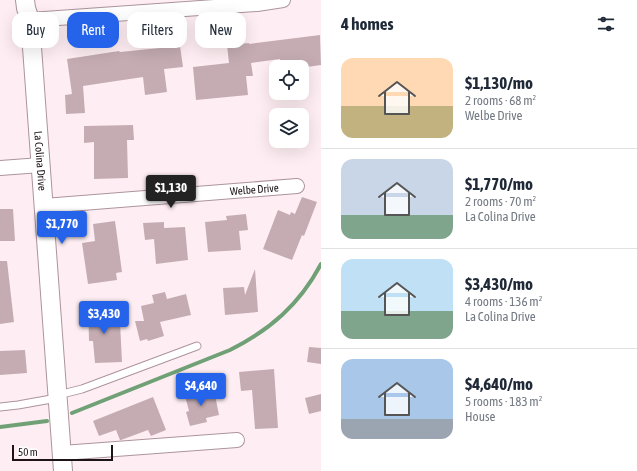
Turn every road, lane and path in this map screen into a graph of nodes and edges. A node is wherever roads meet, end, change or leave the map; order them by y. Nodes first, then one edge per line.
1 (25, 0) edge
2 (34, 0) edge
3 (283, 0) edge
4 (27, 12) edge
5 (32, 12) edge
6 (59, 18) edge
7 (32, 48) edge
8 (41, 165) junction
9 (0, 168) edge
10 (297, 186) dead end
11 (44, 206) junction
12 (197, 346) dead end
13 (58, 396) junction
14 (0, 407) edge
15 (237, 440) dead end
16 (62, 453) junction
17 (63, 471) edge

1 - 4 street, La Colina Drive
2 - 5 street, La Colina Drive
3 - 6 street
7 - 8 street, La Colina Drive
8 - 9 street
8 - 11 street, La Colina Drive
10 - 11 street, Welbe Drive
11 - 13 street, La Colina Drive
12 - 13 lane
13 - 14 lane
13 - 16 street, La Colina Drive
15 - 16 street
16 - 17 street, La Colina Drive

